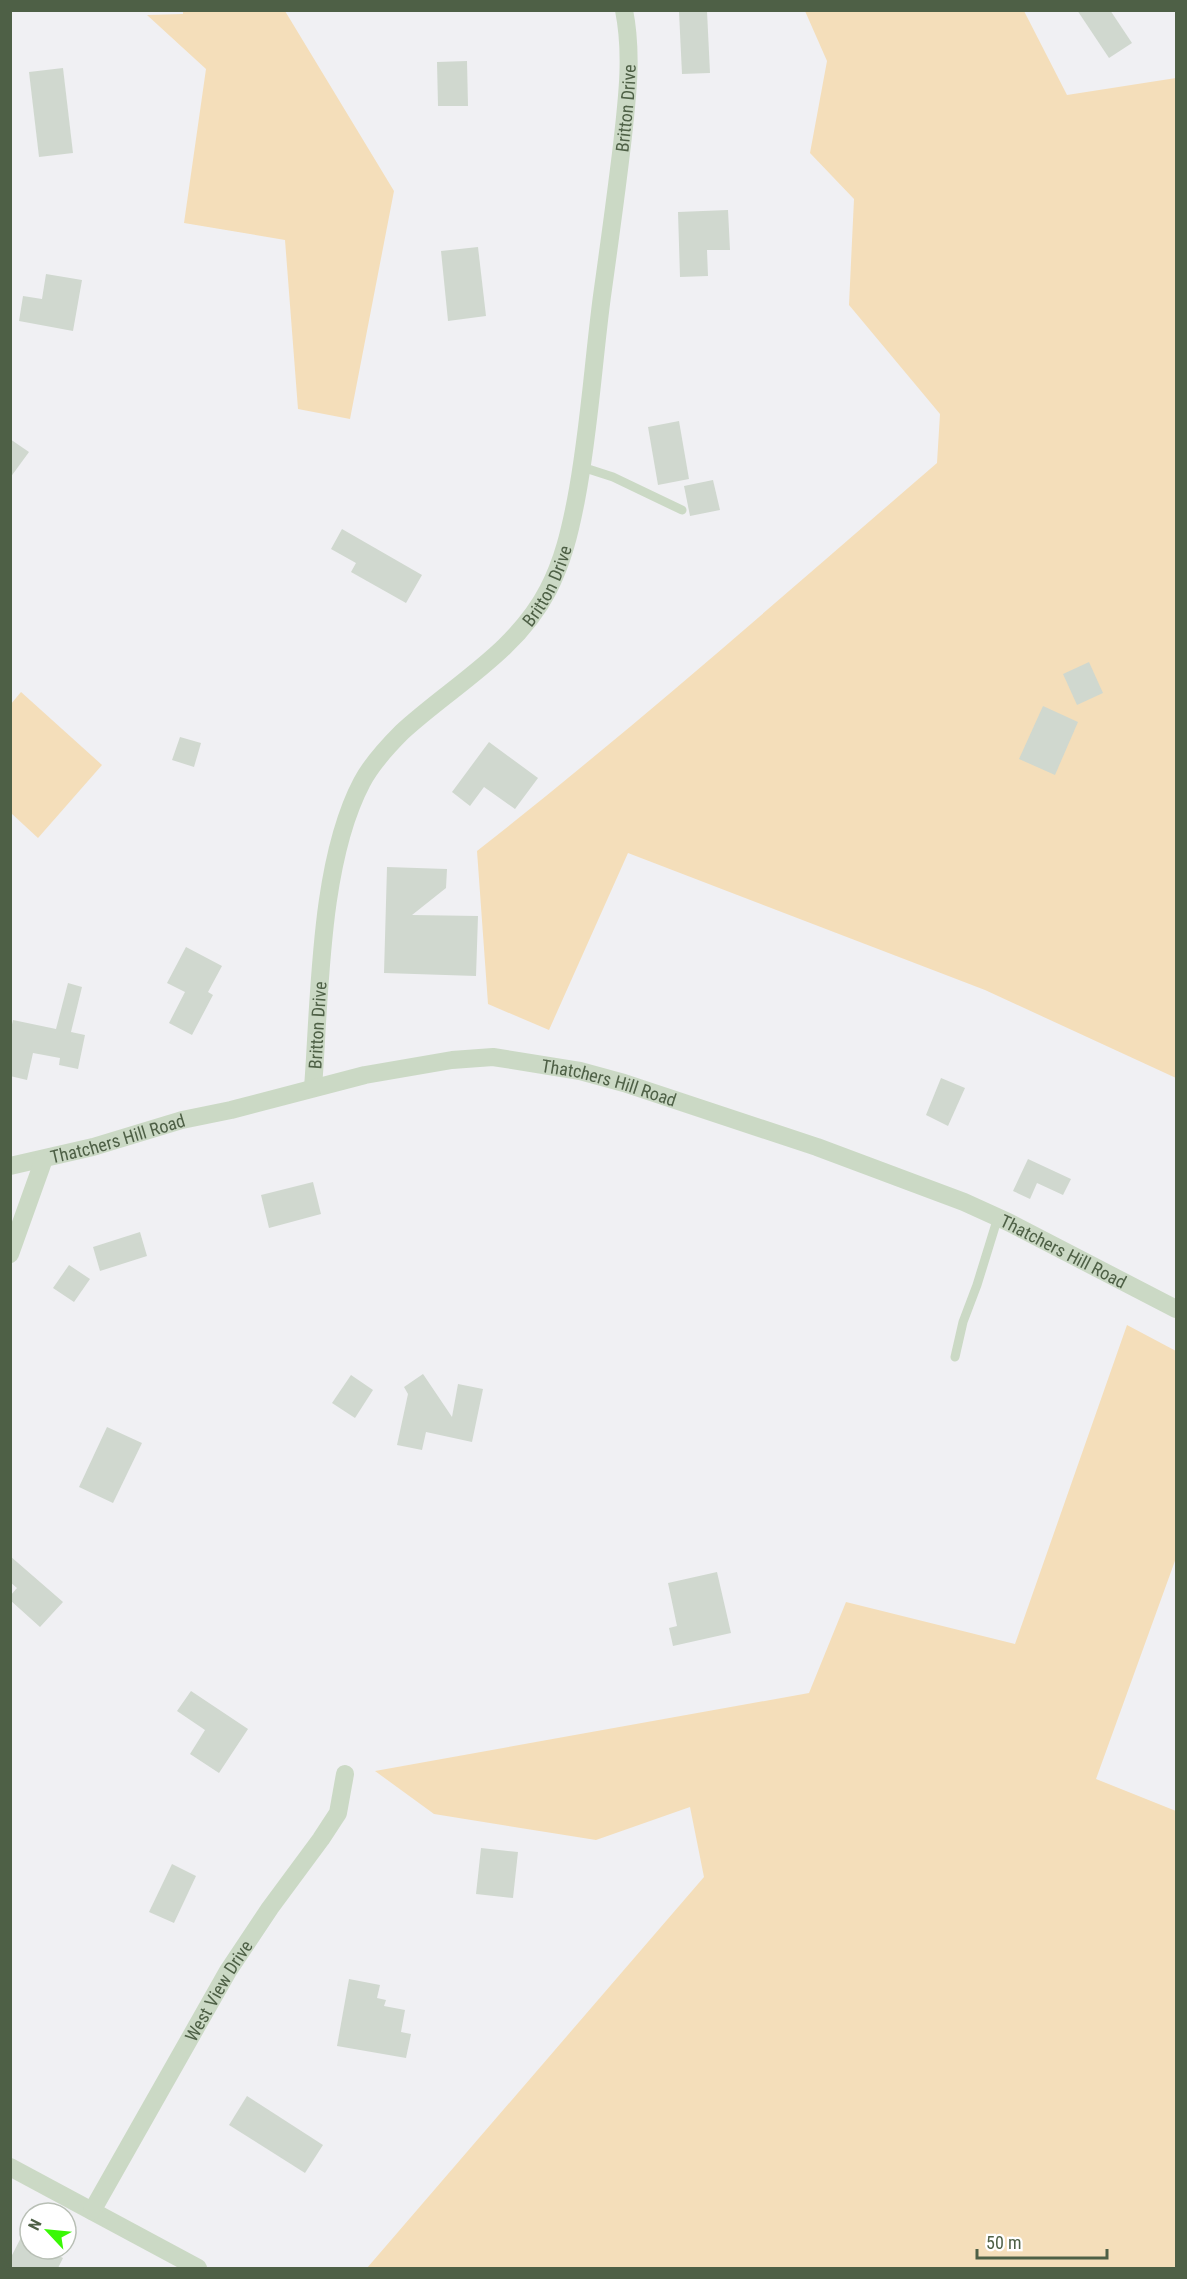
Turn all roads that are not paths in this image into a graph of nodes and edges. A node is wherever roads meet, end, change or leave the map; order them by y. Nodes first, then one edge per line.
1 (624, 10) edge
2 (582, 467) junction
3 (682, 510) dead end
4 (313, 1088) junction
5 (44, 1159) junction
6 (10, 1166) edge
7 (998, 1217) junction
8 (10, 1254) edge
9 (1176, 1309) edge
10 (955, 1357) dead end
11 (345, 1774) dead end
12 (10, 2167) edge
13 (92, 2211) junction
14 (198, 2268) edge

1 - 2 street, Britton Drive
2 - 3 lane
2 - 4 street, Britton Drive
4 - 5 street, Thatchers Hill Road
4 - 7 street, Thatchers Hill Road
5 - 6 street, Thatchers Hill Road
5 - 8 street
7 - 9 street, Thatchers Hill Road
7 - 10 lane
11 - 13 street, West View Drive
12 - 13 street
13 - 14 street

